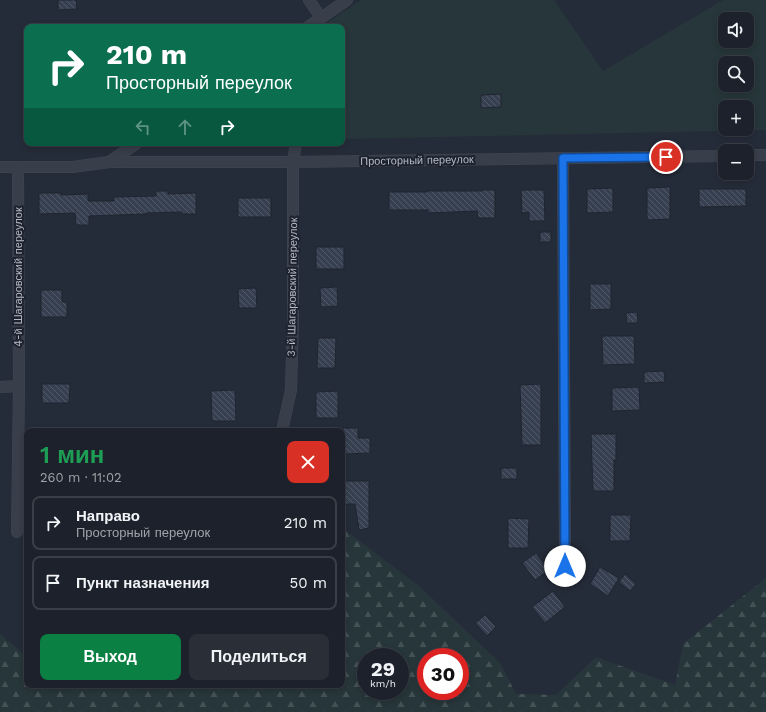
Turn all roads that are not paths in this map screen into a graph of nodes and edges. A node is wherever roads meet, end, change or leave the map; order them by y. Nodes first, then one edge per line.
1 (309, 0) edge
2 (347, 0) edge
3 (318, 22) edge
4 (133, 146) edge
5 (296, 146) edge
6 (754, 155) edge
7 (766, 155) edge
8 (718, 156) edge
9 (563, 158) junction
10 (109, 162) junction
11 (293, 162) junction
12 (0, 167) edge
13 (18, 167) junction
14 (19, 386) junction
15 (0, 387) edge
16 (283, 428) edge
17 (17, 532) dead end
18 (565, 566) dead end

1 - 3 street
2 - 3 street
4 - 10 street
5 - 11 street, 3-й Шагаровский переулок
6 - 7 street
8 - 9 street, Просторный переулок
9 - 11 street, Просторный переулок
9 - 18 street
10 - 11 street, Просторный переулок
10 - 13 street, Просторный переулок
11 - 16 street, 3-й Шагаровский переулок
12 - 13 street, Просторный переулок
13 - 14 street, 4-й Шагаровский переулок
14 - 15 street
14 - 17 street, 4-й Шагаровский переулок

